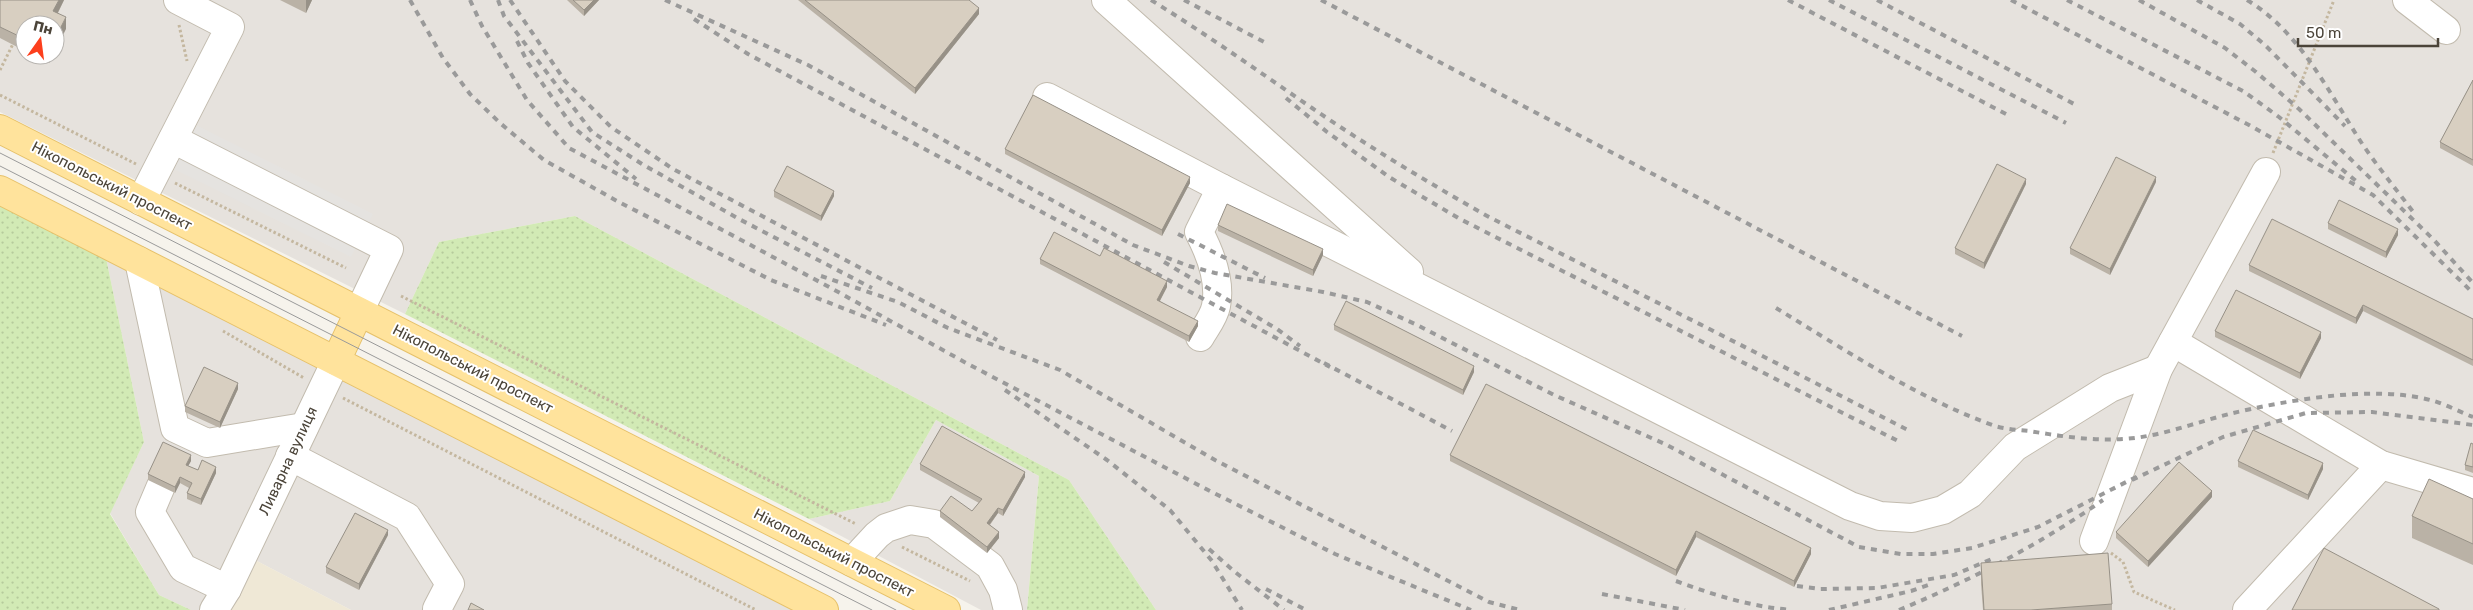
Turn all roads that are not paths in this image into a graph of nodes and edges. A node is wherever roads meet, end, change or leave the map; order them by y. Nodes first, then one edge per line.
1 (1106, 0) edge
2 (2407, 0) edge
3 (178, 10) edge
4 (2446, 30) dead end
5 (1047, 97) dead end
6 (0, 129) edge
7 (172, 139) junction
8 (2266, 172) road end
9 (1221, 188) junction
10 (0, 190) edge
11 (141, 201) junction
12 (139, 261) junction
13 (1437, 297) junction
14 (359, 312) junction
15 (1200, 337) dead end
16 (2173, 342) junction
17 (336, 361) junction
18 (2158, 369) junction
19 (304, 427) junction
20 (290, 456) junction
21 (2381, 465) junction
22 (162, 486) edge
23 (2473, 492) edge
24 (2094, 541) dead end
25 (852, 562) junction
26 (221, 599) edge
27 (436, 609) edge
28 (824, 610) edge
29 (946, 610) edge
30 (1008, 610) edge
31 (2247, 610) edge

1 - 13 street
2 - 4 street
3 - 7 street
5 - 9 street
6 - 11 main road, Нікопольський проспект
7 - 11 street
7 - 14 street
8 - 16 street
9 - 13 street
9 - 15 street
10 - 12 main road
11 - 14 main road, Нікопольський проспект
12 - 17 main road
12 - 19 street
13 - 18 street
14 - 17 main road, Ливарна вулиця
14 - 25 main road, Нікопольський проспект
16 - 18 street
16 - 21 street
17 - 19 street, Ливарна вулиця
17 - 28 main road
18 - 24 street
19 - 20 street, Ливарна вулиця
20 - 26 street, Ливарна вулиця
20 - 27 street
21 - 23 street
21 - 31 street
22 - 26 street
25 - 29 main road, Нікопольський проспект
25 - 30 street

